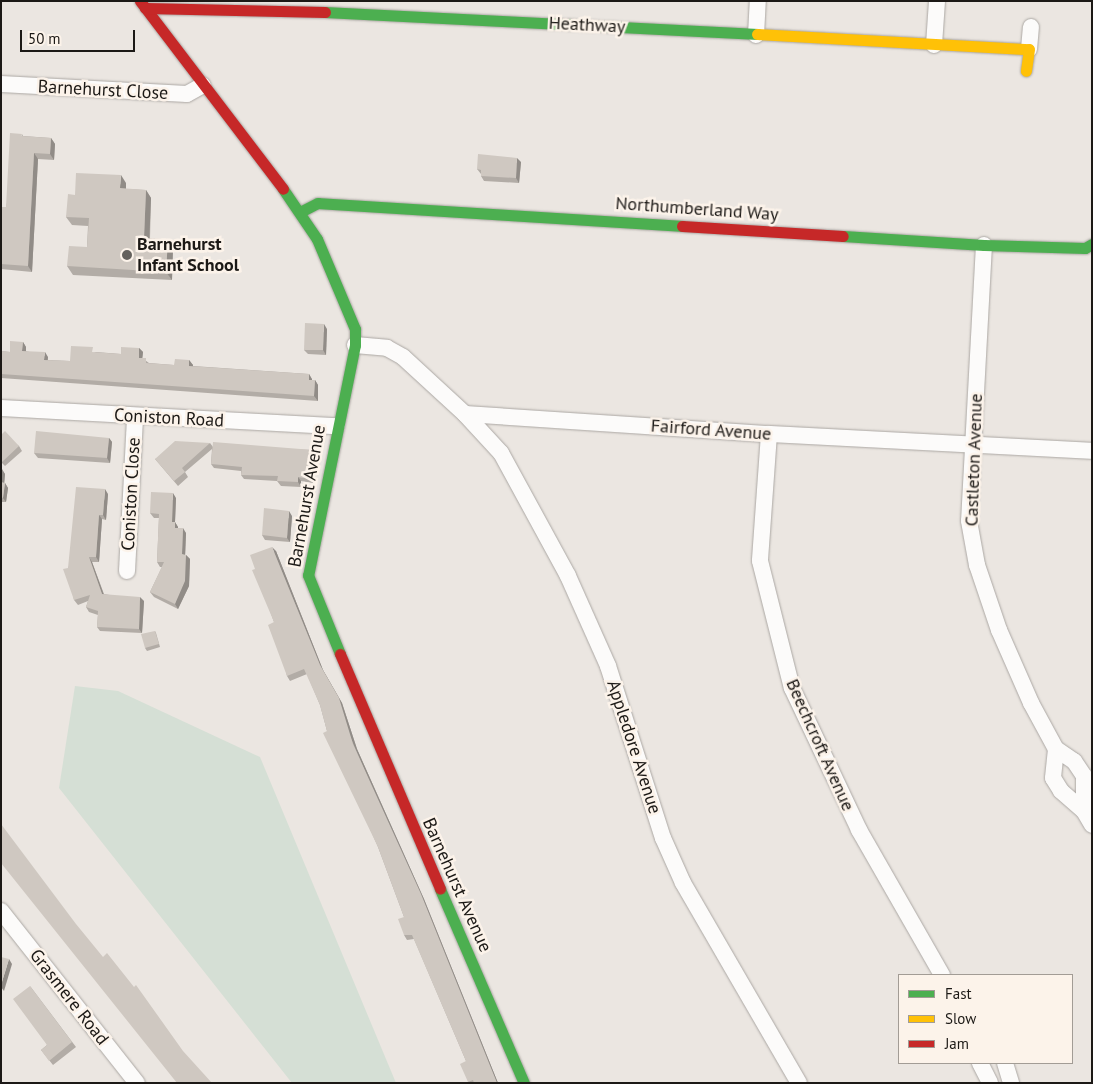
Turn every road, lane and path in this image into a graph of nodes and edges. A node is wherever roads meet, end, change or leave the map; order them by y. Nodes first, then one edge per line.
1 (758, 1) edge
2 (937, 1) edge
3 (142, 5) edge
4 (344, 6) edge
5 (1031, 27) dead end
6 (756, 35) junction
7 (934, 45) junction
8 (1030, 49) junction
9 (1026, 71) dead end
10 (1, 84) edge
11 (203, 85) junction
12 (300, 212) junction
13 (1092, 244) edge
14 (984, 245) junction
15 (355, 345) junction
16 (1, 408) edge
17 (465, 414) junction
18 (135, 416) junction
19 (337, 426) junction
20 (769, 434) junction
21 (972, 444) junction
22 (1092, 451) edge
23 (127, 571) dead end
24 (1056, 750) junction
25 (1088, 818) edge
26 (1, 912) edge
27 (941, 974) edge
28 (980, 1064) edge
29 (1004, 1064) edge
30 (137, 1083) edge
31 (524, 1083) edge
32 (799, 1083) edge
33 (990, 1083) edge
34 (1011, 1083) edge

1 - 6 street
2 - 7 street
3 - 4 street, Heathway
3 - 11 street, Barnehurst Avenue
4 - 6 street, Heathway
5 - 8 street
6 - 7 street, Heathway
7 - 8 street, Heathway
8 - 9 street
10 - 11 street, Barnehurst Close
11 - 12 street, Barnehurst Avenue
12 - 14 street, Northumberland Way
12 - 15 street, Barnehurst Avenue
13 - 14 street, Northumberland Way
14 - 21 street, Castleton Avenue
15 - 17 street
15 - 19 street, Barnehurst Avenue
16 - 18 street, Coniston Road
17 - 20 street, Fairford Avenue
17 - 32 street, Appledore Avenue
18 - 19 street, Coniston Road
18 - 23 street, Coniston Close
19 - 31 street, Barnehurst Avenue
20 - 21 street, Fairford Avenue
20 - 27 street, Beechcroft Avenue
21 - 22 street, Fairford Avenue
21 - 24 street, Castleton Avenue
24 - 25 street, Castleton Avenue
24 - 25 street, Castleton Avenue
26 - 30 street, Grasmere Road
28 - 33 street
29 - 34 street

